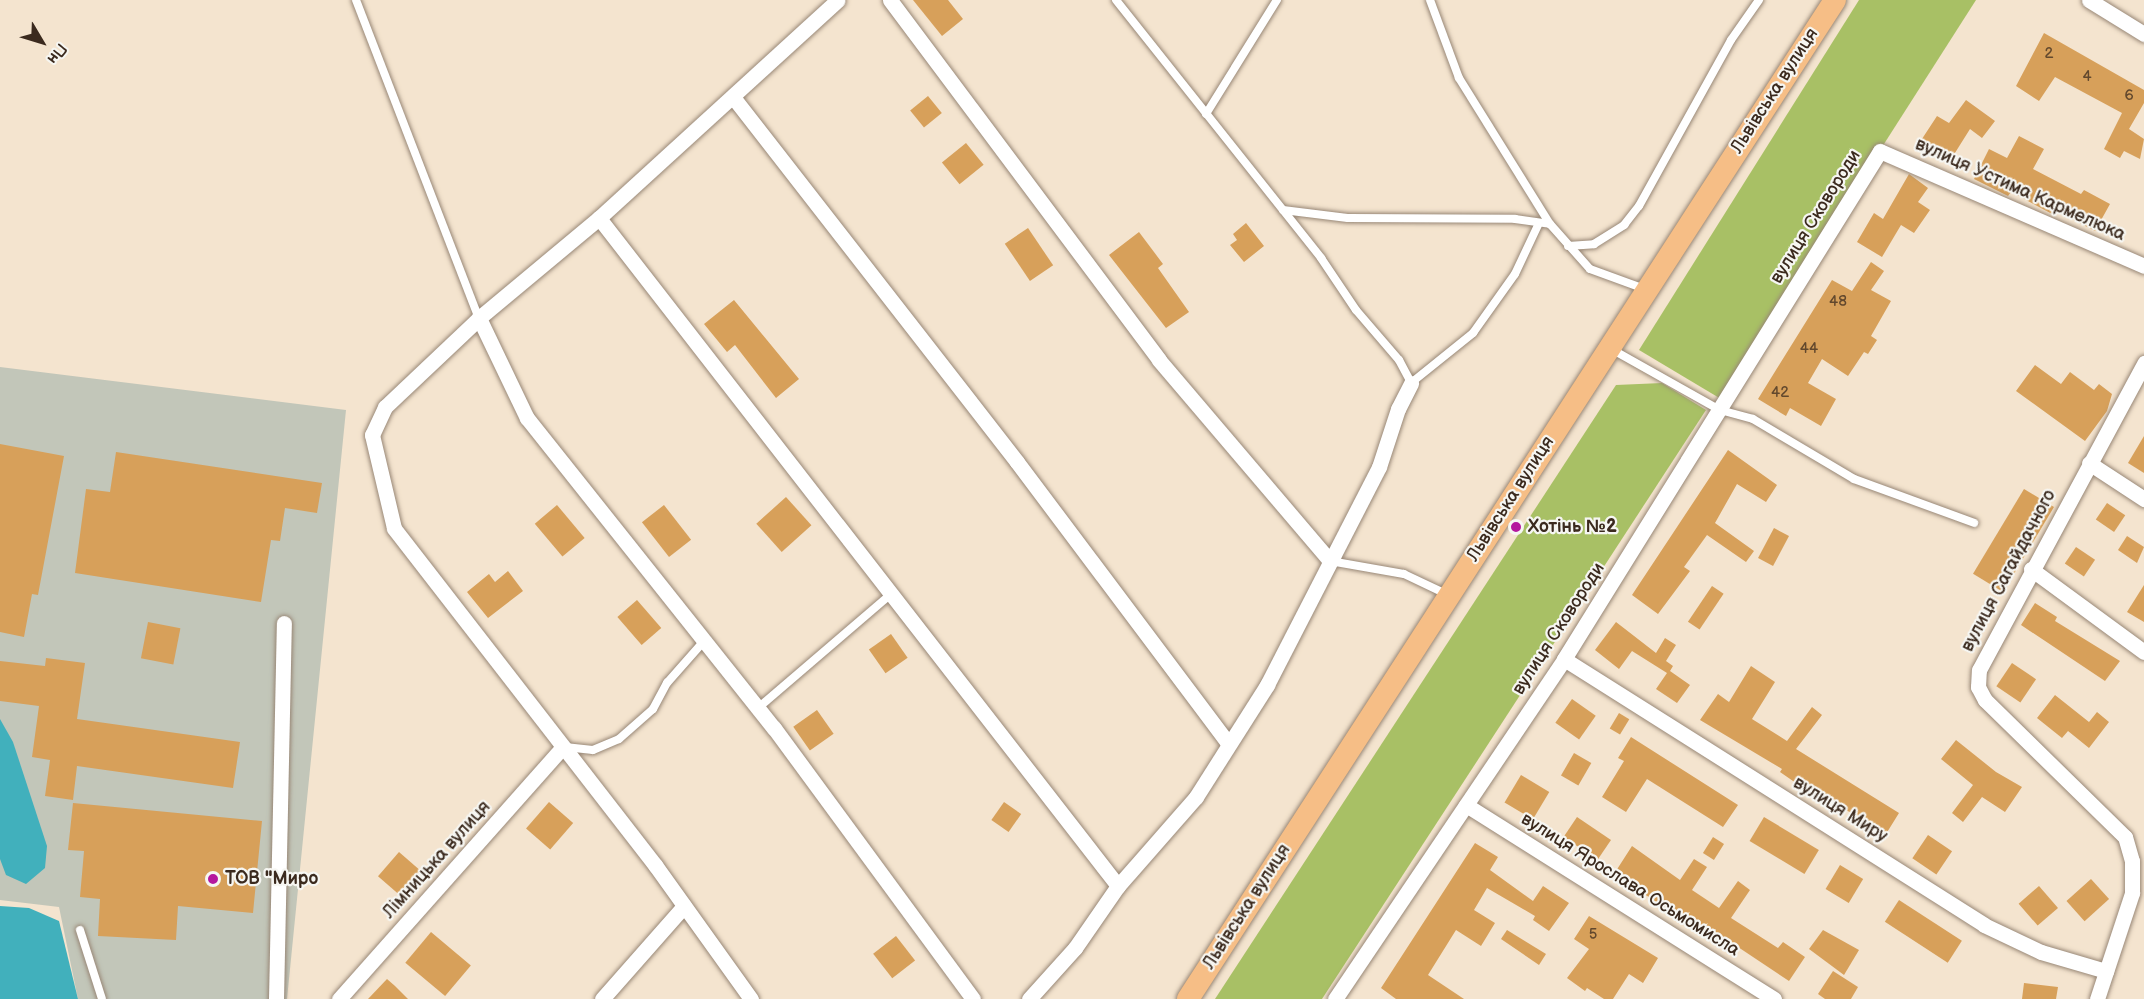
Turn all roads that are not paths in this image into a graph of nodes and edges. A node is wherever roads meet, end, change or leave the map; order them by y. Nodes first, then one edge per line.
1 (356, 0) edge
2 (838, 0) edge
3 (890, 0) edge
4 (1116, 0) edge
5 (1277, 0) edge
6 (1430, 0) edge
7 (1759, 0) edge
8 (1835, 0) edge
9 (2089, 0) edge
10 (2144, 34) edge
11 (733, 97) junction
12 (1206, 114) junction
13 (1880, 151) joint
14 (1284, 210) junction
15 (599, 218) junction
16 (1539, 223) junction
17 (1550, 224) junction
18 (1568, 246) junction
19 (2144, 266) edge
20 (1646, 290) junction
21 (479, 318) junction
22 (1609, 348) junction
23 (2144, 363) edge
24 (1411, 383) junction
25 (1720, 410) junction
26 (2089, 463) junction
27 (2144, 499) edge
28 (1974, 523) dead end
29 (1330, 561) junction
30 (2031, 569) junction
31 (891, 594) junction
32 (1450, 596) junction
33 (284, 623) dead end
34 (704, 640) junction
35 (2144, 652) edge
36 (1564, 659) junction
37 (758, 708) junction
38 (1228, 743) junction
39 (564, 747) junction
40 (1466, 805) junction
41 (1118, 886) junction
42 (684, 906) junction
43 (80, 930) dead end
44 (2106, 971) junction
45 (102, 999) edge
46 (276, 999) edge
47 (339, 999) edge
48 (602, 999) edge
49 (751, 999) edge
50 (973, 999) edge
51 (1029, 999) edge
52 (1188, 999) edge
53 (1335, 999) edge
54 (1774, 999) edge
55 (2097, 999) edge

1 - 21 lane
2 - 11 street
3 - 29 street
4 - 12 lane
5 - 12 lane
6 - 17 lane
7 - 18 lane
8 - 20 main road, Львівська вулиця
9 - 10 street
11 - 15 street
11 - 38 street
12 - 14 lane
13 - 19 street, вулиця Устима Кармелюка
13 - 25 street, вулиця Сковороди
14 - 16 lane
14 - 24 lane
15 - 21 street
15 - 31 street
16 - 17 lane
16 - 24 lane
17 - 18 lane
18 - 20 lane
20 - 22 main road, Львівська вулиця
21 - 34 street
21 - 39 street
22 - 25 lane
22 - 32 main road, Львівська вулиця
23 - 26 street, вулиця Сагайдачного
24 - 29 street
25 - 28 lane
25 - 36 street, вулиця Сковороди
26 - 27 street
26 - 30 street, вулиця Сагайдачного
29 - 32 lane
29 - 38 street
30 - 35 street
30 - 44 street, вулиця Сагайдачного
31 - 37 lane
31 - 41 street
32 - 52 main road, Львівська вулиця
33 - 46 street
34 - 37 street
34 - 39 lane
36 - 40 street, вулиця Сковороди
36 - 44 street, вулиця Миру
37 - 50 street
38 - 41 street
39 - 42 street
39 - 47 street, Лімницька вулиця
40 - 53 street, вулиця Сковороди
40 - 54 street, вулиця Ярослава Осьмомисла
41 - 51 street
42 - 48 street
42 - 49 street
43 - 45 lane
44 - 55 street, вулиця Сагайдачного

